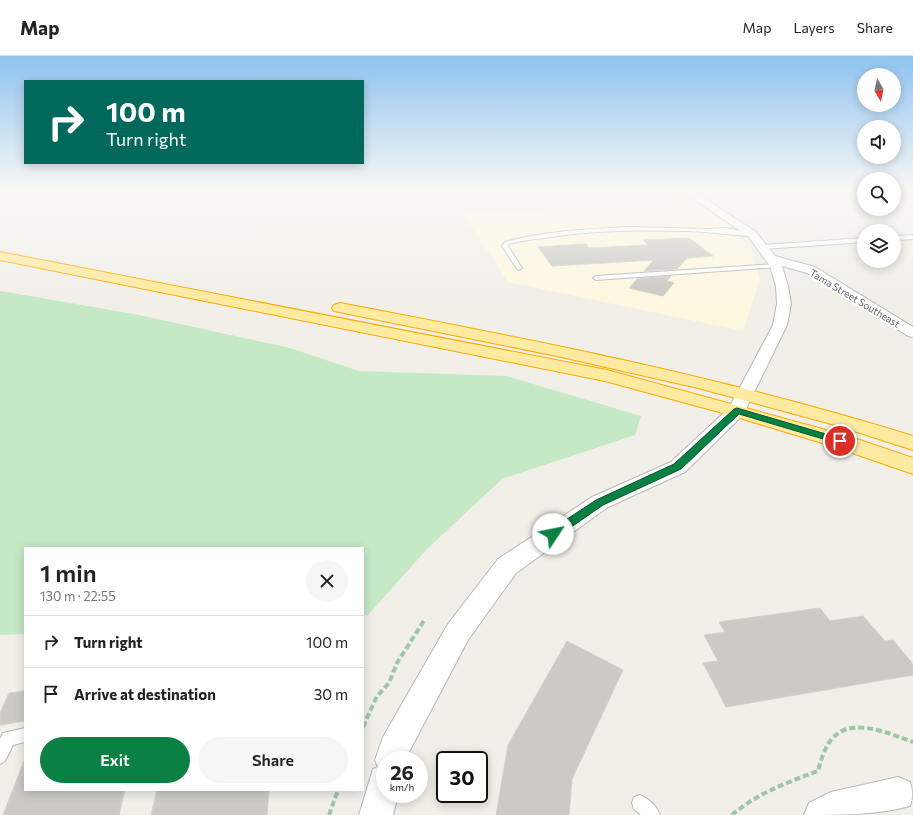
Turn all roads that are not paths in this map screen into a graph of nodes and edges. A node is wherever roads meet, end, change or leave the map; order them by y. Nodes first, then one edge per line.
1 (735, 225) edge
2 (747, 234) junction
3 (913, 237) edge
4 (901, 238) edge
5 (857, 241) edge
6 (0, 244) edge
7 (0, 256) edge
8 (770, 257) junction
9 (519, 268) dead end
10 (596, 278) dead end
11 (913, 333) edge
12 (742, 403) junction
13 (913, 443) edge
14 (913, 466) edge
15 (24, 735) edge
16 (393, 751) edge
17 (0, 756) edge
18 (906, 796) edge
19 (379, 803) edge
20 (640, 803) dead end
21 (376, 815) edge
22 (652, 815) edge
23 (821, 815) edge

1 - 2 street
2 - 8 street
2 - 9 lane
3 - 4 lane
5 - 8 lane
6 - 12 highway
7 - 12 highway
8 - 10 lane
8 - 11 street, Tama Street Southeast
8 - 12 street
12 - 13 highway
12 - 14 highway
12 - 16 street
15 - 17 lane
18 - 23 street
19 - 21 street
20 - 22 lane

